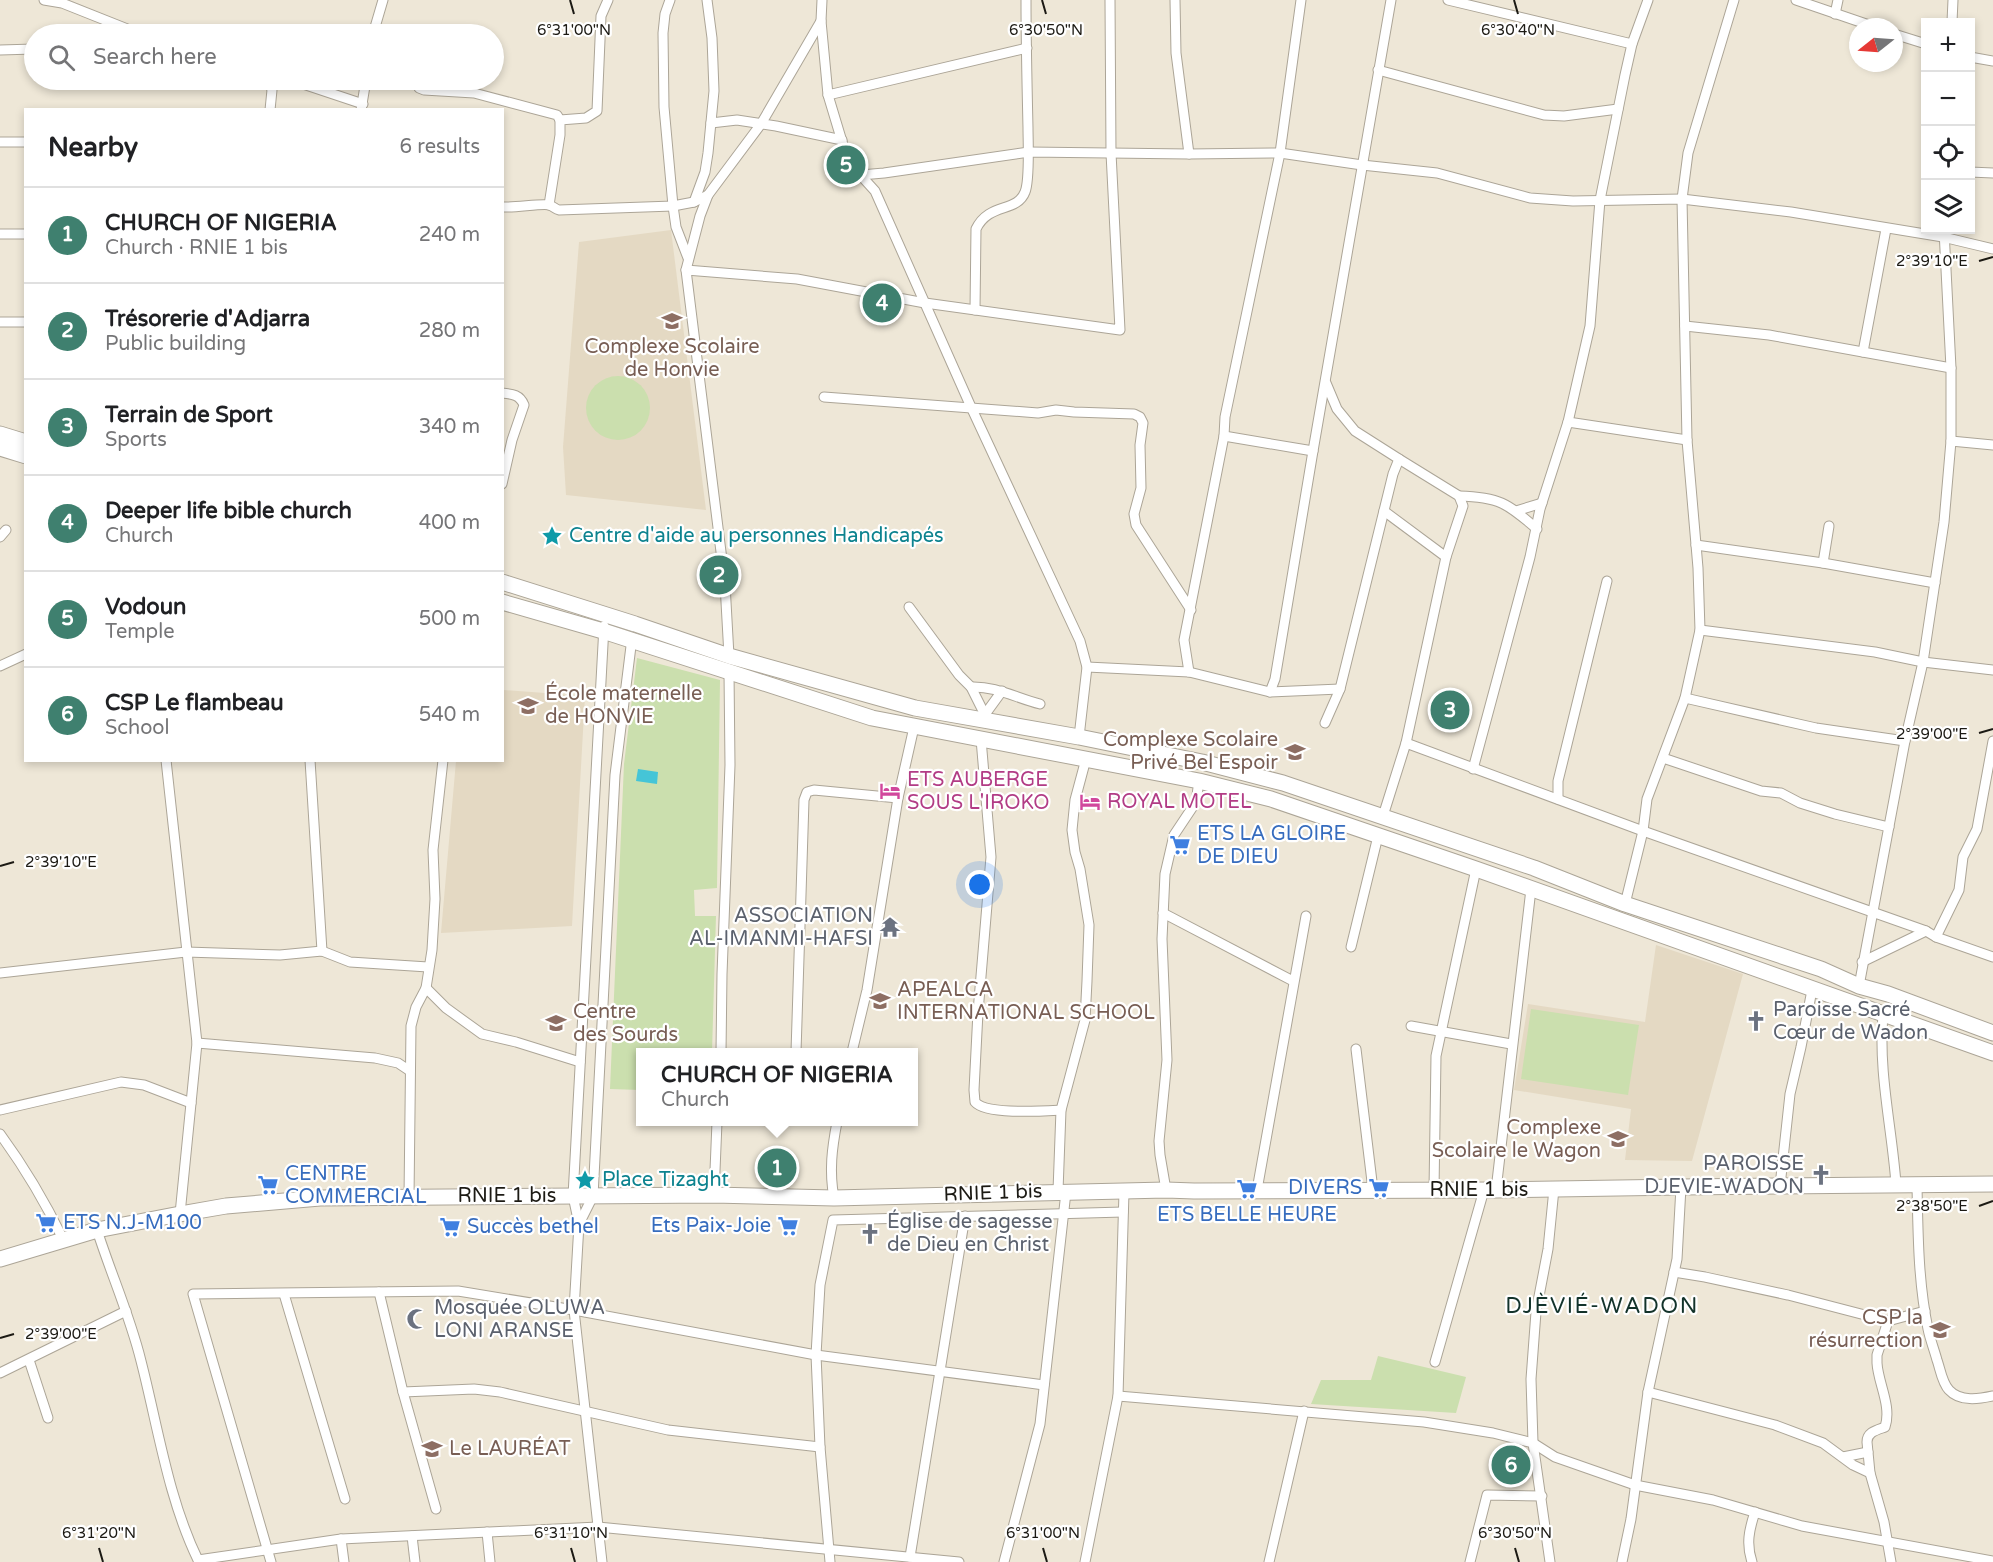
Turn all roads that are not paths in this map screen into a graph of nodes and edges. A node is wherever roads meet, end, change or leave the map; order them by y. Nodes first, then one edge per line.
1 (44, 0) edge
2 (383, 0) edge
3 (608, 0) edge
4 (670, 0) edge
5 (707, 0) edge
6 (822, 0) edge
7 (1026, 0) edge
8 (1110, 0) edge
9 (1175, 0) edge
10 (1301, 0) edge
11 (1391, 0) edge
12 (1448, 0) edge
13 (1648, 0) edge
14 (1734, 0) edge
15 (1796, 0) edge
16 (1838, 0) edge
17 (1953, 0) edge
18 (62, 2) edge
19 (1835, 14) junction
20 (1952, 18) edge
21 (1849, 19) edge
22 (821, 21) junction
23 (104, 24) edge
24 (376, 24) edge
25 (1903, 37) edge
26 (1921, 42) edge
27 (1632, 44) junction
28 (1027, 48) junction
29 (0, 50) edge
30 (24, 50) edge
31 (1975, 58) edge
32 (1993, 61) edge
33 (1378, 70) junction
34 (272, 90) edge
35 (317, 90) edge
36 (365, 90) edge
37 (424, 90) edge
38 (828, 95) junction
39 (362, 107) edge
40 (270, 108) edge
41 (1618, 109) junction
42 (560, 120) junction
43 (711, 123) junction
44 (761, 124) junction
45 (842, 140) junction
46 (0, 142) edge
47 (24, 142) edge
48 (1029, 152) junction
49 (1111, 153) junction
50 (1280, 153) junction
51 (1189, 154) junction
52 (1362, 165) junction
53 (1975, 172) edge
54 (1993, 172) edge
55 (861, 175) junction
56 (708, 195) junction
57 (1682, 199) junction
58 (1600, 200) junction
59 (694, 202) junction
60 (549, 205) junction
61 (673, 206) junction
62 (504, 207) edge
63 (1886, 228) junction
64 (1921, 231) edge
65 (0, 234) edge
66 (24, 234) edge
67 (1943, 234) edge
68 (1946, 234) edge
69 (1993, 249) edge
70 (688, 258) junction
71 (686, 270) junction
72 (925, 303) junction
73 (975, 310) junction
74 (0, 322) edge
75 (24, 322) edge
76 (1685, 326) junction
77 (1863, 352) junction
78 (1951, 368) junction
79 (1326, 383) junction
80 (504, 393) edge
81 (824, 397) dead end
82 (971, 407) junction
83 (1568, 422) junction
84 (0, 434) edge
85 (1224, 436) junction
86 (1687, 440) junction
87 (24, 441) edge
88 (1951, 441) junction
89 (1993, 445) edge
90 (0, 448) edge
91 (1313, 451) junction
92 (24, 455) edge
93 (1400, 459) junction
94 (504, 475) edge
95 (1459, 496) junction
96 (1542, 503) junction
97 (1384, 511) junction
98 (1516, 511) junction
99 (1829, 526) dead end
100 (1537, 529) junction
101 (1696, 545) junction
102 (1446, 557) junction
103 (1823, 563) junction
104 (1607, 581) dead end
105 (504, 583) edge
106 (1935, 583) junction
107 (504, 603) edge
108 (909, 607) dead end
109 (1191, 610) junction
110 (607, 615) junction
111 (635, 624) junction
112 (1700, 630) junction
113 (603, 631) junction
114 (632, 640) junction
115 (24, 655) edge
116 (729, 657) junction
117 (1923, 662) junction
118 (0, 666) edge
119 (1087, 667) junction
120 (1993, 670) edge
121 (729, 672) junction
122 (1189, 672) junction
123 (1275, 679) junction
124 (971, 687) junction
125 (1340, 689) junction
126 (1002, 690) junction
127 (1270, 692) junction
128 (1283, 692) junction
129 (1686, 698) junction
130 (1040, 705) dead end
131 (987, 717) junction
132 (1325, 723) dead end
133 (914, 727) junction
134 (1079, 737) junction
135 (981, 739) junction
136 (1905, 741) junction
137 (1993, 741) edge
138 (1406, 743) junction
139 (1663, 758) junction
140 (1086, 759) junction
141 (166, 762) edge
142 (310, 762) edge
143 (443, 762) edge
144 (1473, 769) junction
145 (596, 774) junction
146 (615, 775) junction
147 (1199, 781) junction
148 (1558, 781) junction
149 (1543, 794) junction
150 (898, 798) junction
151 (1558, 799) junction
152 (1383, 816) junction
153 (1889, 827) junction
154 (1643, 831) junction
155 (1378, 836) junction
156 (1476, 869) junction
157 (1531, 889) junction
158 (1625, 904) junction
159 (1163, 913) junction
160 (1872, 913) junction
161 (1306, 916) dead end
162 (1926, 931) junction
163 (1936, 937) junction
164 (1351, 947) dead end
165 (322, 951) junction
166 (186, 952) junction
167 (1993, 957) edge
168 (1862, 962) junction
169 (428, 967) junction
170 (0, 973) edge
171 (1293, 981) junction
172 (1859, 986) junction
173 (426, 988) junction
174 (1812, 990) junction
175 (1883, 1015) junction
176 (1411, 1026) dead end
177 (1440, 1031) junction
178 (1993, 1033) edge
179 (197, 1043) junction
180 (1511, 1044) junction
181 (721, 1048) edge
182 (796, 1048) edge
183 (853, 1048) edge
184 (1356, 1048) dead end
185 (1993, 1053) edge
186 (580, 1062) junction
187 (410, 1071) junction
188 (191, 1103) junction
189 (0, 1110) edge
190 (1061, 1110) junction
191 (717, 1126) edge
192 (836, 1126) edge
193 (0, 1134) edge
194 (1896, 1184) junction
195 (1917, 1185) junction
196 (1993, 1185) edge
197 (1780, 1186) junction
198 (1681, 1187) junction
199 (1554, 1189) junction
200 (1166, 1190) junction
201 (1257, 1190) junction
202 (1373, 1190) junction
203 (1434, 1190) junction
204 (1490, 1190) junction
205 (1062, 1191) junction
206 (1124, 1192) junction
207 (714, 1195) junction
208 (573, 1196) junction
209 (593, 1196) junction
210 (409, 1197) junction
211 (834, 1198) junction
212 (1124, 1212) junction
213 (180, 1214) junction
214 (1062, 1214) junction
215 (965, 1216) junction
216 (579, 1224) junction
217 (97, 1230) junction
218 (63, 1239) junction
219 (0, 1259) edge
220 (1674, 1272) junction
221 (379, 1292) junction
222 (284, 1294) junction
223 (574, 1310) junction
224 (126, 1311) junction
225 (1925, 1311) junction
226 (1888, 1321) junction
227 (816, 1355) junction
228 (29, 1360) junction
229 (1435, 1362) dead end
230 (940, 1371) junction
231 (0, 1373) edge
232 (1044, 1385) junction
233 (403, 1392) junction
234 (1648, 1392) junction
235 (1118, 1396) junction
236 (1993, 1396) edge
237 (585, 1410) junction
238 (1304, 1411) junction
239 (48, 1418) dead end
240 (1533, 1443) junction
241 (820, 1447) junction
242 (1868, 1452) junction
243 (1843, 1457) junction
244 (1870, 1473) junction
245 (1635, 1485) junction
246 (1542, 1496) junction
247 (345, 1499) dead end
248 (436, 1509) dead end
249 (1755, 1512) junction
250 (598, 1527) junction
251 (487, 1532) junction
252 (412, 1536) junction
253 (341, 1539) junction
254 (1889, 1543) junction
255 (268, 1550) junction
256 (830, 1550) junction
257 (910, 1557) junction
258 (1993, 1561) edge
259 (271, 1562) edge
260 (344, 1562) edge
261 (416, 1562) edge
262 (490, 1562) edge
263 (602, 1562) edge
264 (830, 1562) edge
265 (959, 1562) edge
266 (1004, 1562) edge
267 (1085, 1562) edge
268 (1269, 1562) edge
269 (1470, 1562) edge
270 (1550, 1562) edge
271 (1622, 1562) edge
272 (1752, 1562) edge
273 (1891, 1562) edge

1 - 18 street
2 - 24 street
3 - 42 street
4 - 61 street
5 - 43 street
6 - 22 street
7 - 28 street
8 - 49 street
9 - 51 street
10 - 50 street
11 - 33 street
12 - 27 street
13 - 27 street
14 - 57 street
15 - 19 street
16 - 19 street
17 - 20 street
18 - 23 street
19 - 21 street
22 - 38 street
22 - 44 street
25 - 26 street
27 - 41 street
28 - 38 street
28 - 48 street
29 - 30 street
31 - 32 street
33 - 41 street
33 - 52 street
34 - 40 street
35 - 39 street
36 - 39 street
37 - 42 street
38 - 45 street
41 - 58 street
42 - 60 street
43 - 44 street
43 - 59 street
44 - 45 street
44 - 56 street
45 - 55 street
46 - 47 street
48 - 49 street
48 - 55 street
48 - 73 street
49 - 51 street
49 - 73 street
50 - 51 street
50 - 52 street
50 - 85 street
52 - 58 street
52 - 79 street
53 - 54 street
55 - 72 street
56 - 59 street
56 - 70 street
57 - 58 street
57 - 63 street
57 - 76 street
58 - 83 street
59 - 61 street
60 - 61 street
60 - 62 street
61 - 70 street
63 - 64 street
63 - 77 street
65 - 66 street
67 - 78 street
68 - 69 street
70 - 71 street
71 - 72 street
71 - 116 street
72 - 73 street
72 - 82 street
74 - 75 street
76 - 77 street
76 - 86 street
77 - 78 street
78 - 88 street
79 - 91 street
79 - 93 street
80 - 94 street
81 - 82 street
82 - 109 street
82 - 119 street
83 - 86 street
83 - 96 street
84 - 87 main road
85 - 91 street
85 - 109 street
86 - 101 street
88 - 89 street
88 - 106 street
90 - 92 main road
91 - 123 street
93 - 95 street
93 - 97 street
95 - 98 street
95 - 102 street
96 - 98 street
96 - 100 street
97 - 102 street
97 - 125 street
98 - 100 street
99 - 103 street
100 - 144 street
101 - 103 street
101 - 112 street
102 - 138 street
103 - 106 street
104 - 148 street
105 - 110 main road
106 - 117 street
107 - 113 main road
108 - 124 street
109 - 122 street
110 - 111 main road
110 - 113 street
111 - 114 street
111 - 116 main road
112 - 117 street
112 - 129 street
113 - 114 main road
113 - 145 street
114 - 121 main road
114 - 146 street
115 - 118 street
116 - 131 main road
117 - 120 street
117 - 136 street
119 - 122 street
119 - 134 street
121 - 133 main road
121 - 181 street
122 - 127 street
123 - 127 street
123 - 128 street
124 - 126 street
124 - 131 street
125 - 128 street
125 - 132 street
126 - 130 street
126 - 131 street
127 - 128 street
129 - 136 street
129 - 139 street
131 - 134 main road
133 - 135 main road
133 - 150 street
134 - 152 main road
135 - 140 main road
135 - 190 street
136 - 153 street
137 - 163 street
138 - 144 street
138 - 152 street
139 - 153 street
139 - 154 street
140 - 147 main road
140 - 190 street
141 - 166 street
142 - 165 street
143 - 169 street
144 - 149 street
145 - 146 street
145 - 186 street
146 - 209 street
147 - 155 main road
147 - 159 street
148 - 149 street
148 - 151 street
149 - 151 street
150 - 182 street
150 - 183 street
151 - 154 street
152 - 158 main road
153 - 160 street
154 - 158 street
154 - 160 street
155 - 156 main road
155 - 164 street
156 - 157 main road
156 - 177 street
157 - 174 main road
157 - 180 street
158 - 172 main road
159 - 171 street
159 - 200 street
160 - 162 street
160 - 168 street
161 - 171 street
162 - 163 street
162 - 168 street
163 - 167 street
165 - 166 street
165 - 169 street
166 - 170 street
166 - 179 street
168 - 172 street
169 - 173 street
171 - 201 street
172 - 178 main road
173 - 186 street
173 - 187 street
174 - 175 main road
174 - 197 street
175 - 185 main road
175 - 194 street
176 - 177 street
177 - 180 street
177 - 203 street
179 - 187 street
179 - 188 street
180 - 204 street
184 - 202 street
186 - 208 street
187 - 210 street
188 - 189 street
188 - 213 street
190 - 205 street
191 - 207 street
192 - 211 street
193 - 218 street
194 - 195 main road, RNIE 1 bis
194 - 197 main road, RNIE 1 bis
195 - 196 main road, RNIE 1 bis
195 - 225 street
197 - 198 main road, RNIE 1 bis
198 - 199 main road, RNIE 1 bis
198 - 220 street
199 - 204 main road, RNIE 1 bis
199 - 240 street
200 - 201 main road, RNIE 1 bis
200 - 206 main road, RNIE 1 bis
201 - 202 main road, RNIE 1 bis
202 - 203 main road, RNIE 1 bis
203 - 204 main road, RNIE 1 bis
204 - 229 street
205 - 206 main road, RNIE 1 bis
205 - 211 main road, RNIE 1 bis
205 - 214 street
206 - 212 street
207 - 209 main road, RNIE 1 bis
207 - 211 main road, RNIE 1 bis
208 - 209 main road, RNIE 1 bis
208 - 210 main road, RNIE 1 bis
208 - 216 street
209 - 216 street
210 - 213 main road, RNIE 1 bis
212 - 214 street
212 - 235 street
213 - 217 main road, RNIE 1 bis
214 - 215 street
214 - 232 street
215 - 227 street
215 - 230 street
216 - 223 street
217 - 218 main road, RNIE 1 bis
217 - 224 street
218 - 219 main road, RNIE 1 bis
220 - 226 street
220 - 234 street
221 - 222 street
221 - 223 street
221 - 233 street
222 - 247 street
222 - 255 street
223 - 227 street
223 - 237 street
224 - 228 street
224 - 255 street
225 - 226 street
225 - 236 street
226 - 242 street
227 - 230 street
227 - 241 street
228 - 231 street
228 - 239 street
230 - 232 street
230 - 257 street
232 - 266 street
233 - 237 street
233 - 248 street
234 - 243 street
234 - 245 street
235 - 238 street
235 - 267 street
237 - 241 street
237 - 250 street
238 - 240 street
238 - 268 street
240 - 245 street
240 - 246 street
241 - 256 street
242 - 243 street
242 - 244 street
243 - 244 street
244 - 254 street
245 - 249 street
245 - 271 street
246 - 269 street
246 - 270 street
249 - 254 street
249 - 272 street
250 - 251 street
250 - 256 street
250 - 263 street
251 - 252 street
251 - 262 street
252 - 253 street
252 - 261 street
253 - 255 street
253 - 260 street
254 - 258 street
254 - 273 street
255 - 259 street
256 - 257 street
256 - 264 street
257 - 265 street

